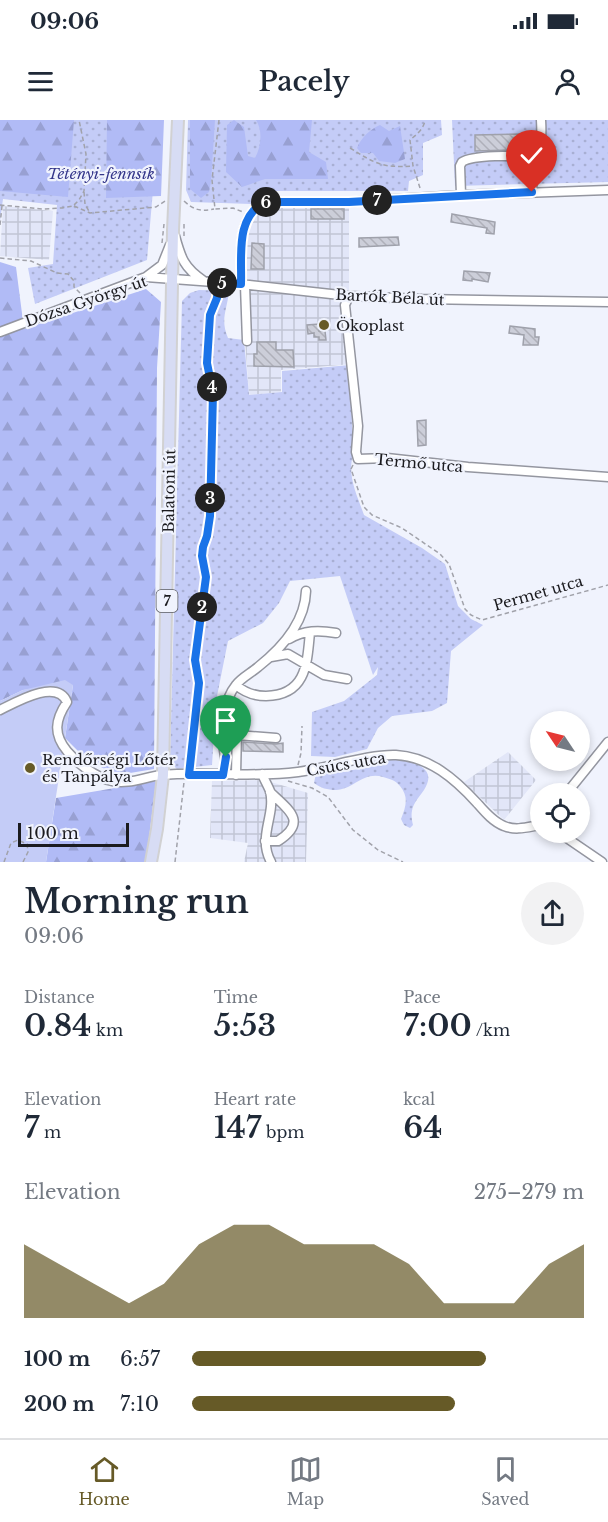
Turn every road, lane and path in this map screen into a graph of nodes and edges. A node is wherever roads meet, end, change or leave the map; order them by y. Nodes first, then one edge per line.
1 (79, 120) edge
2 (178, 120) edge
3 (219, 120) edge
4 (425, 120) edge
5 (541, 120) edge
6 (350, 148) dead end
7 (526, 159) junction
8 (413, 166) junction
9 (608, 190) edge
10 (84, 191) junction
11 (532, 192) junction
12 (461, 195) junction
13 (421, 198) junction
14 (165, 201) dead end
15 (184, 201) dead end
16 (1, 205) edge
17 (73, 206) junction
18 (215, 209) junction
19 (90, 213) junction
20 (249, 215) junction
21 (164, 220) dead end
22 (0, 225) edge
23 (173, 230) junction
24 (162, 247) dead end
25 (0, 258) edge
26 (146, 277) junction
27 (173, 280) junction
28 (204, 282) junction
29 (218, 283) junction
30 (243, 284) junction
31 (80, 293) dead end
32 (349, 296) junction
33 (608, 302) edge
34 (0, 332) edge
35 (247, 341) dead end
36 (358, 459) junction
37 (608, 477) edge
38 (608, 585) edge
39 (306, 591) dead end
40 (310, 632) junction
41 (336, 633) dead end
42 (283, 643) junction
43 (270, 657) junction
44 (306, 664) junction
45 (347, 680) dead end
46 (236, 685) junction
47 (0, 710) edge
48 (302, 726) dead end
49 (276, 738) dead end
50 (608, 742) edge
51 (297, 772) junction
52 (266, 774) junction
53 (163, 775) junction
54 (187, 775) junction
55 (223, 775) junction
56 (236, 775) junction
57 (575, 783) edge
58 (270, 792) junction
59 (530, 826) edge
60 (265, 841) junction
61 (574, 843) edge
62 (4, 862) edge
63 (23, 862) edge
64 (151, 862) edge
65 (176, 862) edge
66 (271, 862) edge
67 (403, 862) edge
68 (602, 862) edge

1 - 10 path
2 - 23 main road, Balatoni út / 7
3 - 18 path
4 - 8 path
5 - 7 street
6 - 8 path
7 - 11 street
7 - 12 street
8 - 13 path
9 - 11 street
10 - 17 path
10 - 19 path
11 - 12 street
12 - 13 street
13 - 20 street
14 - 19 path
15 - 18 path
16 - 17 path
16 - 22 path
17 - 19 path
18 - 20 path
20 - 30 street
21 - 24 path
23 - 26 street
23 - 27 main road, Balatoni út / 7
23 - 28 street
25 - 31 path
26 - 27 street, Dózsa György út
26 - 34 street, Dózsa György út
27 - 28 street, Bartók Béla út
27 - 53 main road, Balatoni út / 7
28 - 29 street, Bartók Béla út
29 - 30 street, Bartók Béla út
29 - 54 path
30 - 32 street, Bartók Béla út
30 - 35 street
32 - 33 street, Bartók Béla út
32 - 36 street, Termő utca
36 - 37 street, Termő utca
36 - 38 path, Permet utca
39 - 42 street
40 - 41 street
40 - 42 street
40 - 44 street
42 - 43 street
43 - 44 street
43 - 46 street
44 - 45 street
44 - 46 street
46 - 55 street
47 - 53 street, Csúcs utca
48 - 51 path
49 - 56 street
50 - 57 street
51 - 52 street, Csúcs utca
51 - 59 street, Csúcs utca
52 - 56 street, Csúcs utca
52 - 58 street
52 - 67 path
53 - 54 street, Csúcs utca
53 - 64 main road, Balatoni út / 7
54 - 55 street, Csúcs utca
54 - 65 path
55 - 56 street, Csúcs utca
58 - 60 street
58 - 60 street
60 - 66 street
61 - 68 street
62 - 63 path

